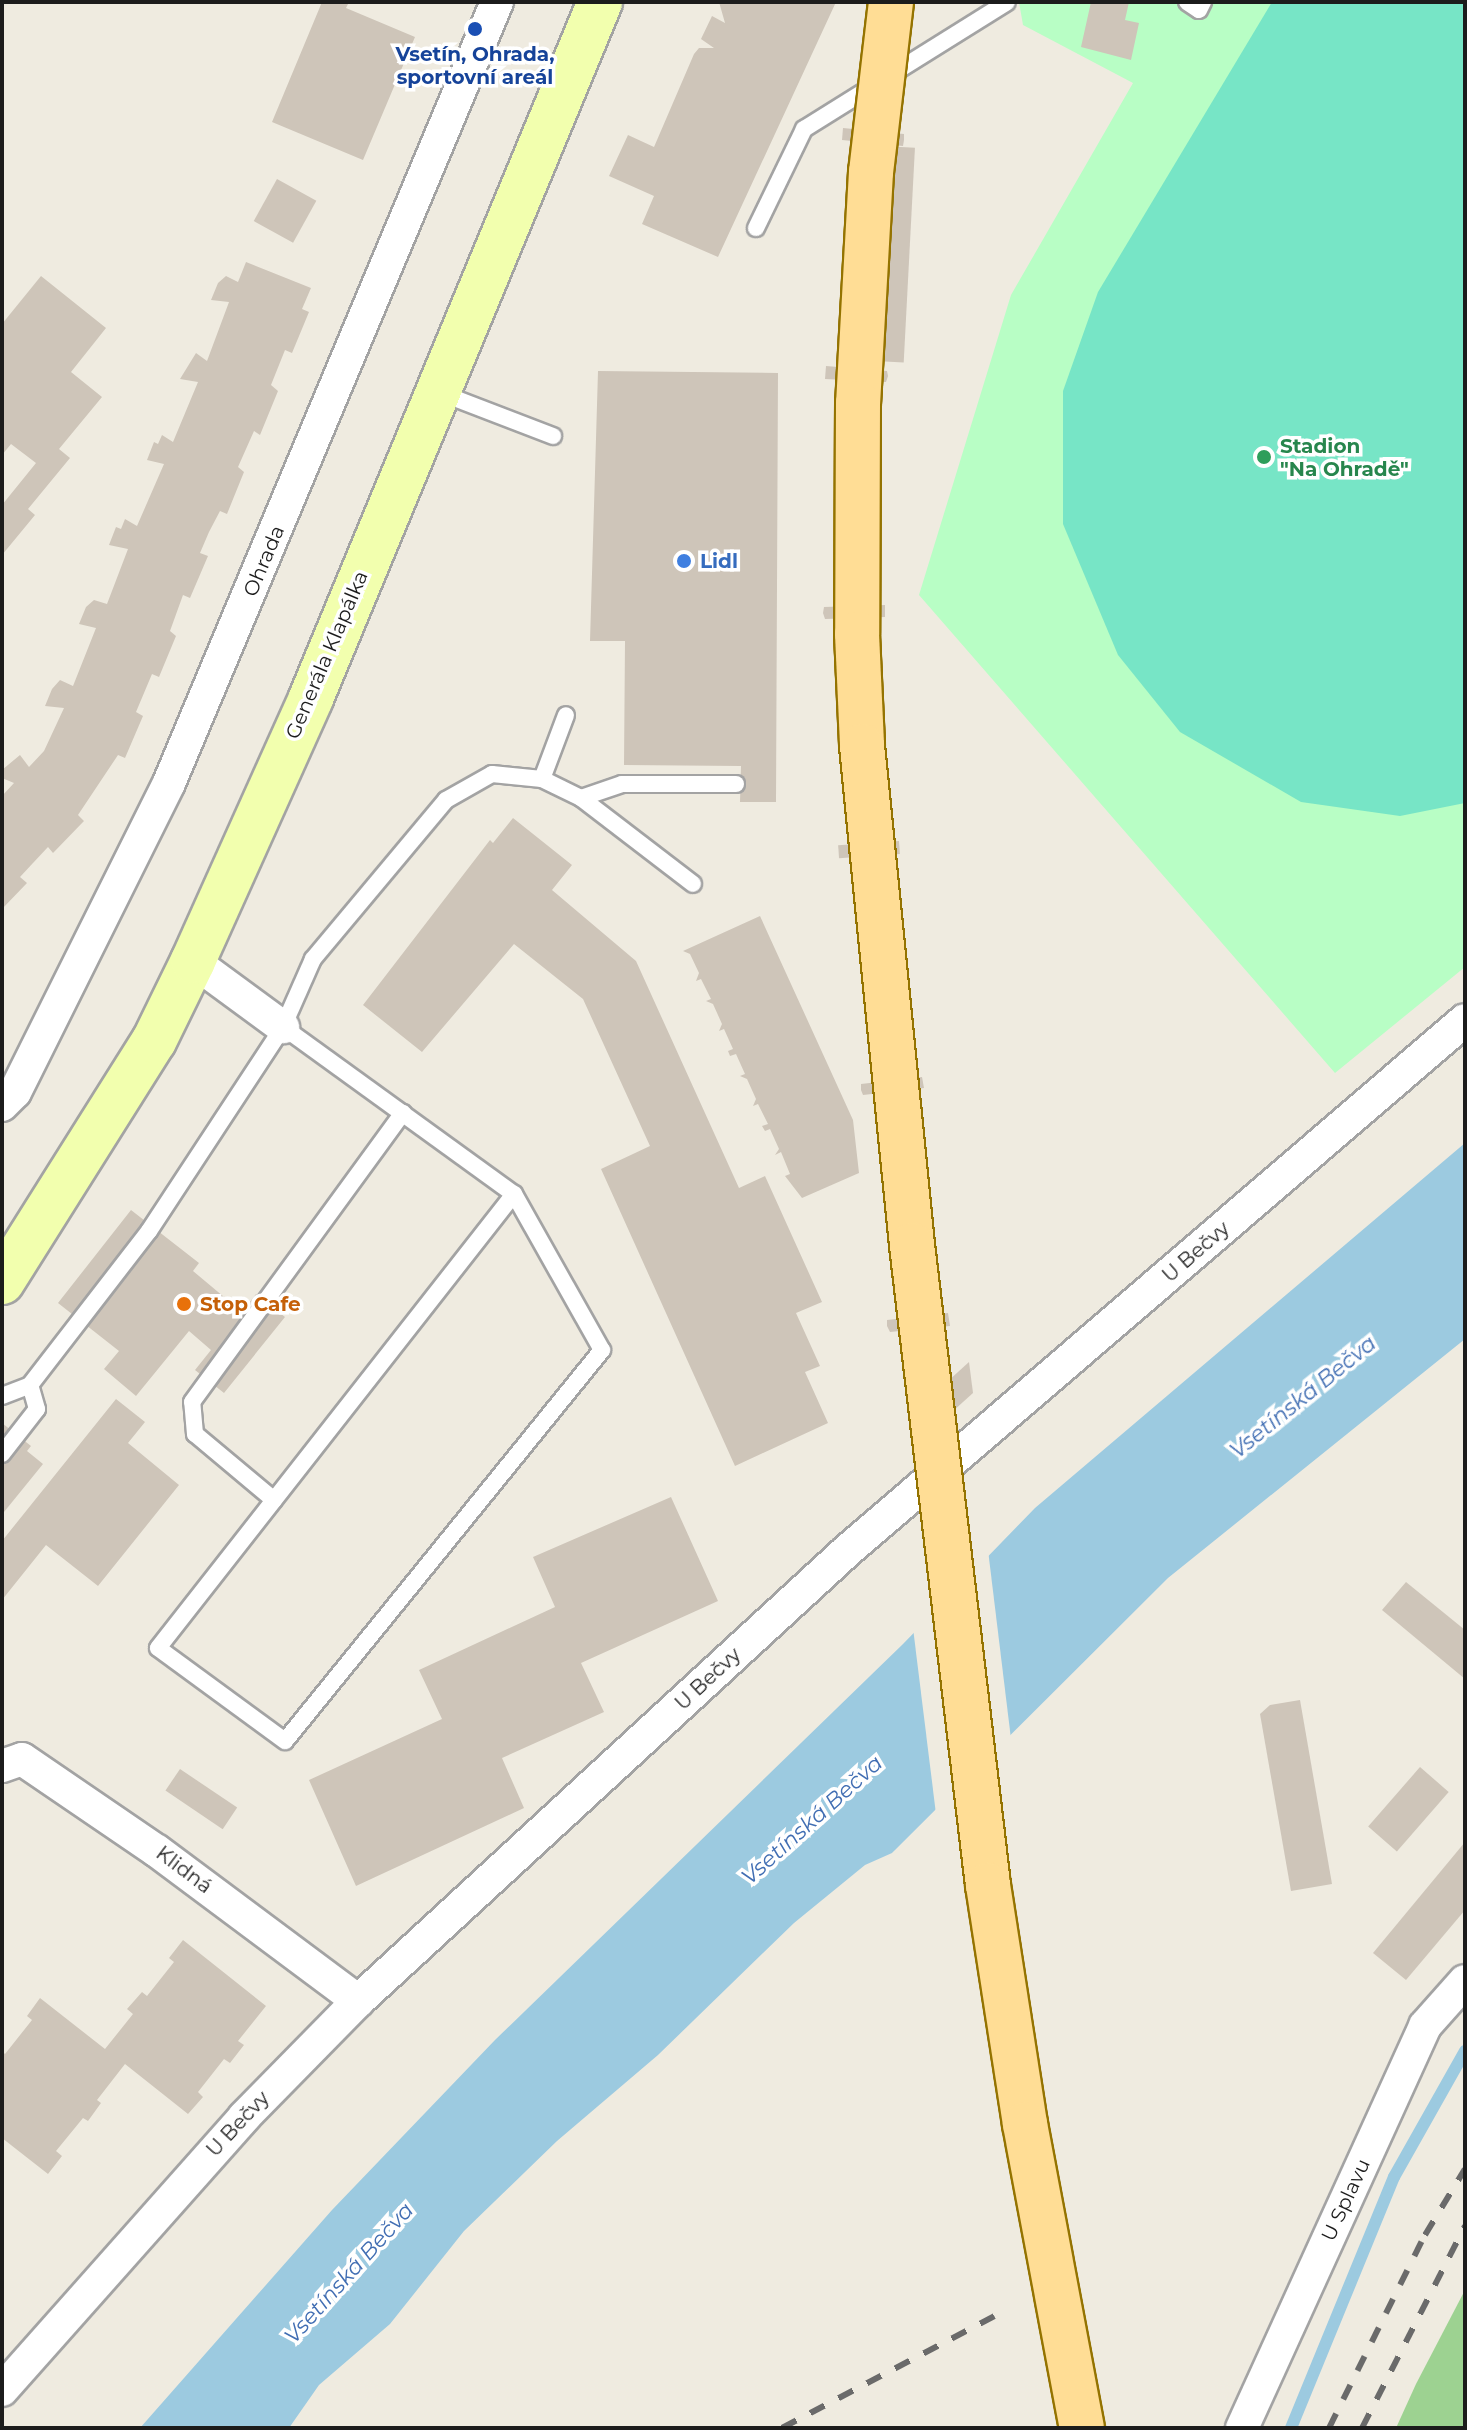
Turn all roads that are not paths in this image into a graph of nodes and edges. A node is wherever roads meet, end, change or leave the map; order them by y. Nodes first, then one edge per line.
1 (497, 2) edge
2 (600, 2) edge
3 (891, 2) edge
4 (1007, 2) edge
5 (1187, 2) edge
6 (1203, 2) edge
7 (756, 228) dead end
8 (439, 392) junction
9 (553, 436) dead end
10 (566, 715) dead end
11 (542, 779) junction
12 (736, 784) dead end
13 (581, 798) junction
14 (693, 884) dead end
15 (193, 961) junction
16 (1465, 1020) edge
17 (283, 1027) junction
18 (2, 1105) edge
19 (403, 1113) junction
20 (514, 1194) junction
21 (2, 1282) edge
22 (30, 1385) junction
23 (2, 1396) edge
24 (2, 1454) edge
25 (274, 1500) junction
26 (2, 1766) edge
27 (1465, 1981) edge
28 (358, 2001) junction
29 (2, 2390) edge
30 (1082, 2428) edge
31 (1242, 2428) edge

1 - 18 street, Ohrada
2 - 8 street, Generála Klapálka
3 - 30 main road, bridge
4 - 7 lane
5 - 6 lane
8 - 9 lane
8 - 15 street, Generála Klapálka
10 - 11 lane
11 - 13 lane
11 - 17 lane
12 - 13 lane
13 - 14 lane
15 - 17 street
15 - 21 street, Generála Klapálka
16 - 28 street, U Bečvy
17 - 19 lane
17 - 22 lane
19 - 20 lane
19 - 25 lane
20 - 25 lane
20 - 25 lane
22 - 23 lane
22 - 24 lane
26 - 28 street, Klidná
27 - 31 street, U Splavu
28 - 29 street, U Bečvy

